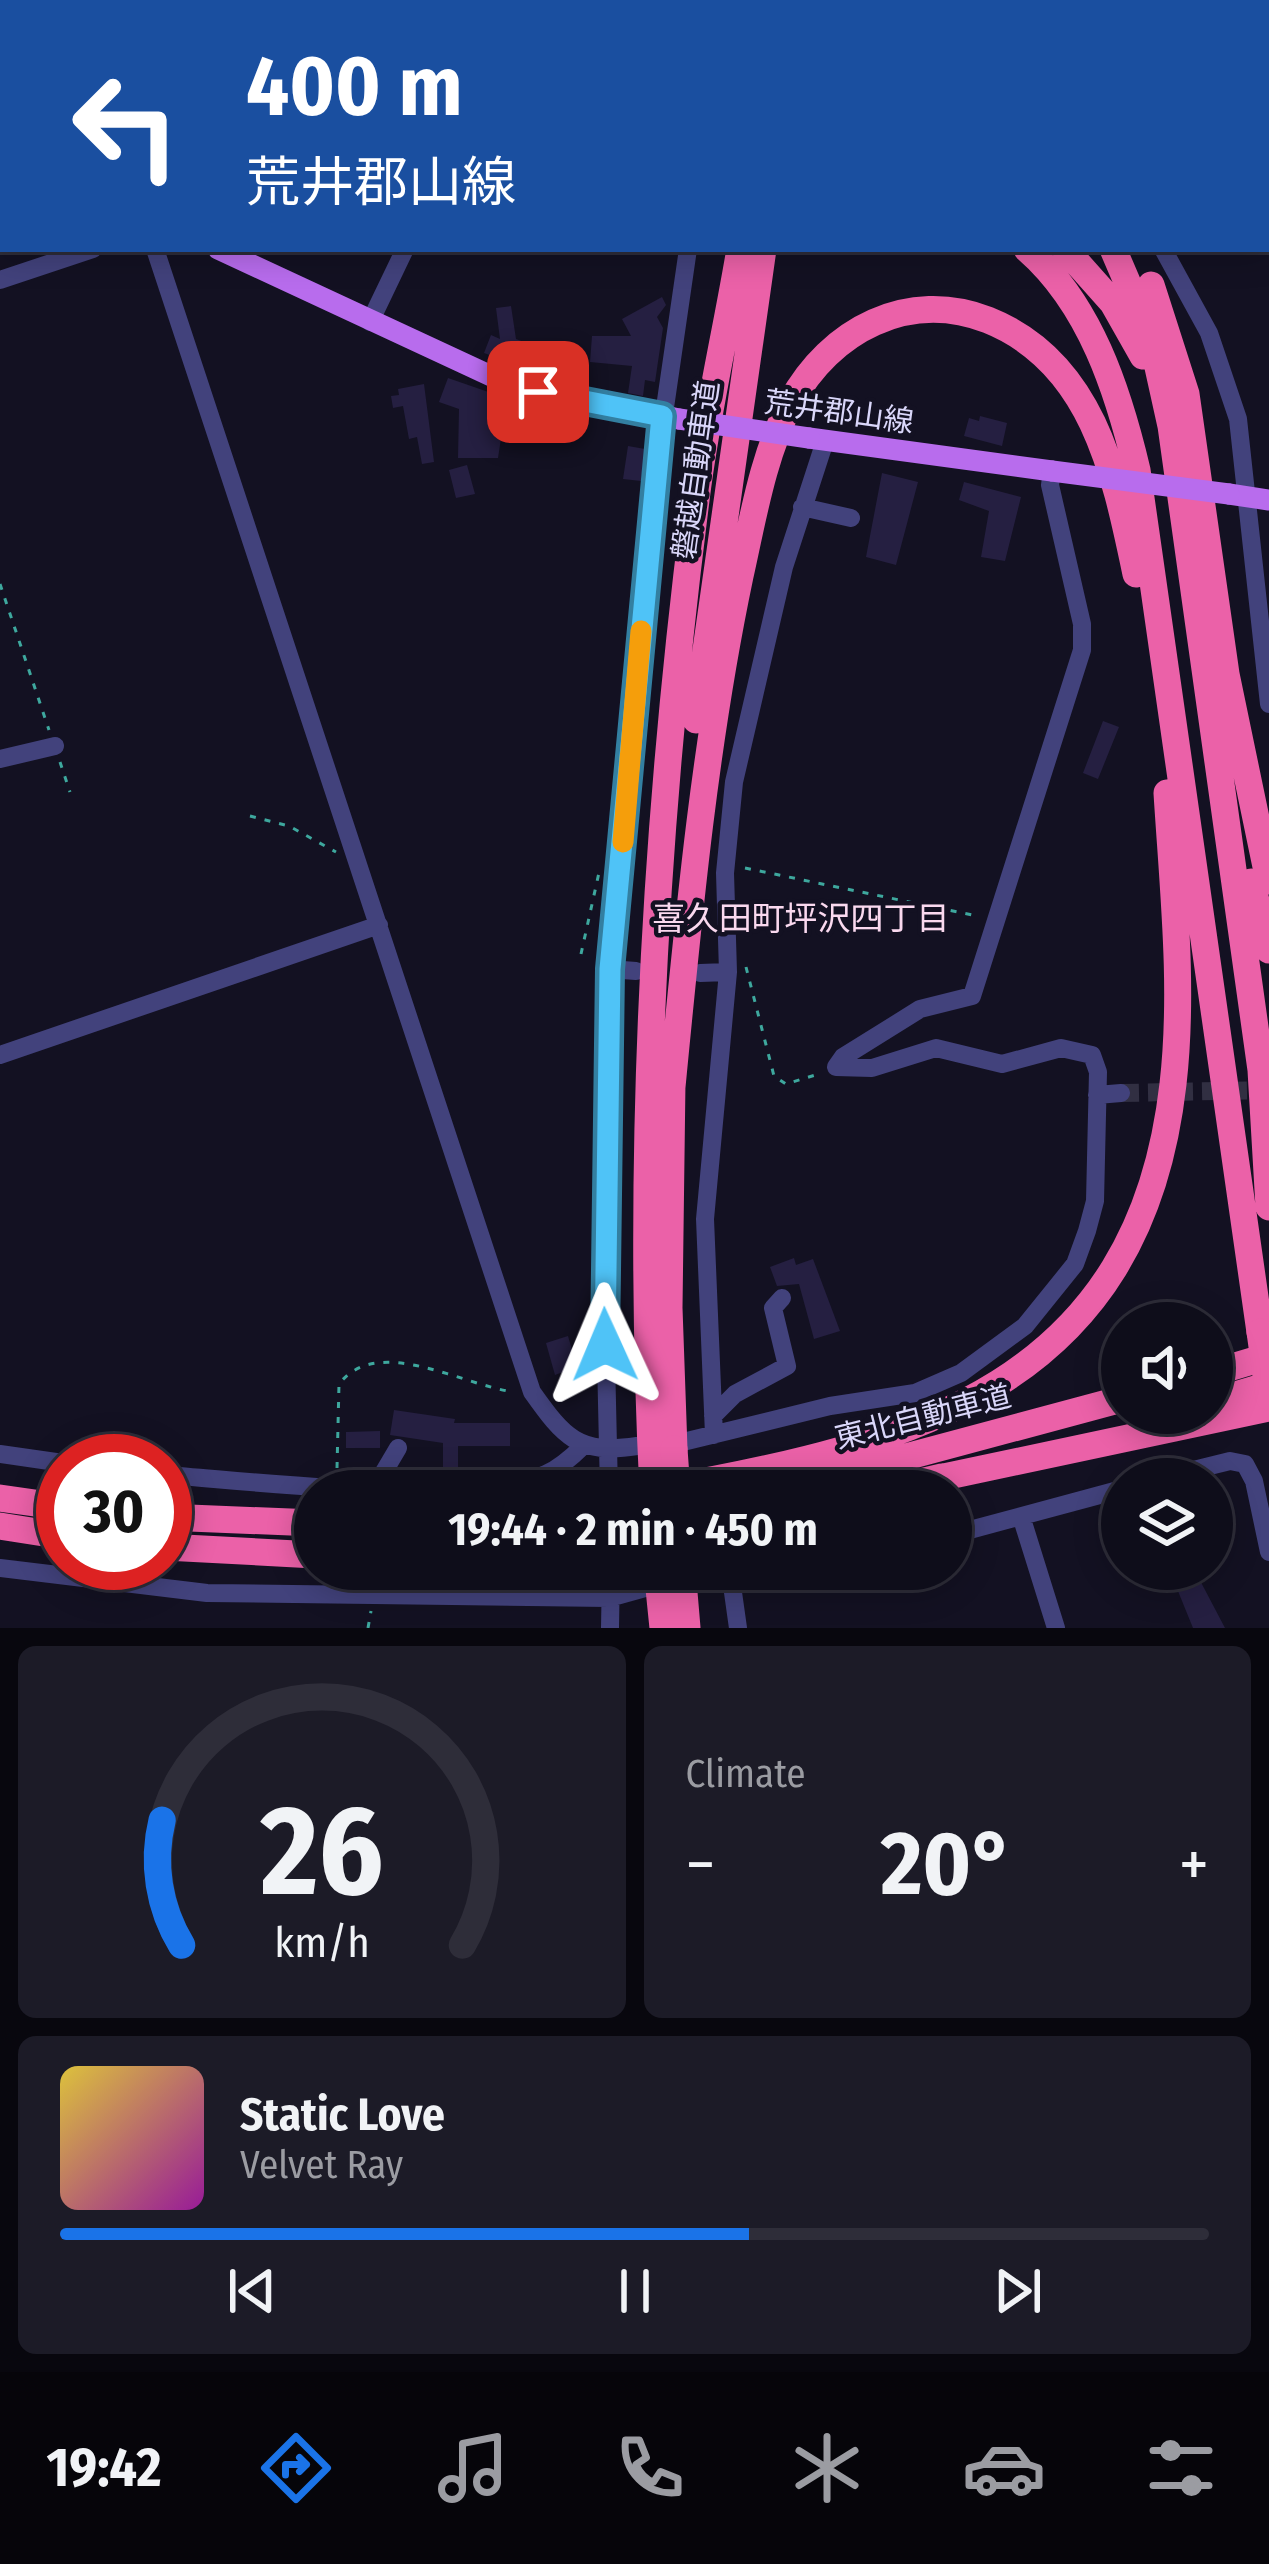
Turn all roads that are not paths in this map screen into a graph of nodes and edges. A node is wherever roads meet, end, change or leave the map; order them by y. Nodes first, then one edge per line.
1 (84, 252) edge
2 (156, 252) edge
3 (224, 252) edge
4 (404, 252) edge
5 (688, 252) edge
6 (723, 252) edge
7 (739, 252) edge
8 (764, 252) edge
9 (1010, 252) edge
10 (1030, 252) edge
11 (1067, 252) edge
12 (1114, 252) edge
13 (1135, 252) edge
14 (1164, 252) edge
15 (0, 280) edge
16 (370, 322) junction
17 (671, 418) junction
18 (1171, 425) junction
19 (817, 439) junction
20 (1052, 471) junction
21 (696, 495) junction
22 (1248, 497) edge
23 (802, 507) junction
24 (851, 518) dead end
25 (1136, 574) junction
26 (1266, 643) edge
27 (1269, 704) edge
28 (1209, 709) junction
29 (55, 746) road end
30 (0, 759) edge
31 (1168, 793) junction
32 (1269, 880) edge
33 (379, 925) junction
34 (1269, 950) edge
35 (610, 969) junction
36 (636, 970) dead end
37 (737, 970) junction
38 (700, 974) dead end
39 (0, 1054) edge
40 (1121, 1093) tunnel mouth
41 (1097, 1095) junction
42 (671, 1097) junction
43 (1269, 1207) edge
44 (1253, 1286) junction
45 (782, 1298) dead end
46 (1264, 1344) edge
47 (1233, 1361) edge
48 (1269, 1384) edge
49 (1233, 1395) edge
50 (1269, 1397) edge
51 (1101, 1406) edge
52 (1269, 1408) edge
53 (713, 1425) junction
54 (1101, 1433) edge
55 (584, 1446) junction
56 (662, 1447) junction
57 (398, 1448) dead end
58 (606, 1451) junction
59 (0, 1454) edge
60 (36, 1459) edge
61 (1233, 1462) edge
62 (385, 1470) edge
63 (551, 1470) edge
64 (608, 1470) edge
65 (657, 1470) edge
66 (670, 1470) edge
67 (758, 1470) edge
68 (842, 1470) edge
69 (965, 1470) edge
70 (972, 1471) edge
71 (192, 1476) edge
72 (294, 1483) edge
73 (1101, 1495) edge
74 (0, 1498) edge
75 (36, 1503) edge
76 (192, 1517) edge
77 (1022, 1519) junction
78 (294, 1522) edge
79 (0, 1526) edge
80 (972, 1530) edge
81 (36, 1532) edge
82 (192, 1548) edge
83 (1269, 1552) edge
84 (294, 1554) edge
85 (0, 1568) edge
86 (610, 1590) edge
87 (630, 1590) edge
88 (666, 1590) edge
89 (673, 1590) edge
90 (736, 1590) edge
91 (610, 1598) junction
92 (610, 1628) edge
93 (663, 1628) edge
94 (687, 1628) edge
95 (738, 1628) edge
96 (1056, 1628) edge

1 - 15 street
2 - 33 street
3 - 16 main road, 荒井郡山線
4 - 16 street
5 - 17 street
6 - 21 highway
7 - 21 highway, 磐越自動車道
8 - 42 highway, 磐越自動車道
9 - 25 highway
10 - 44 highway
11 - 18 highway
12 - 18 highway
13 - 32 highway
14 - 22 street
16 - 17 main road, 荒井郡山線
17 - 19 main road, 荒井郡山線, bridge
17 - 35 street
18 - 28 highway
19 - 20 main road, 荒井郡山線
19 - 23 street
20 - 22 main road, 荒井郡山線, bridge
20 - 41 street
21 - 56 highway, 磐越自動車道
22 - 26 street
23 - 24 street
23 - 37 street
25 - 31 highway
25 - 42 highway
26 - 27 street
28 - 34 highway
28 - 43 highway
29 - 30 street
31 - 44 highway
31 - 67 highway
33 - 39 street
33 - 55 street
35 - 36 street
35 - 58 street
37 - 38 street
37 - 53 street
40 - 41 street
41 - 53 street
42 - 56 highway, 磐越自動車道
44 - 46 highway
45 - 53 street
46 - 47 highway
46 - 50 highway, bridge
48 - 49 highway
51 - 68 highway, 東北自動車道
52 - 70 highway
53 - 56 street
54 - 69 highway, 東北自動車道
55 - 58 street
55 - 63 street
56 - 58 street
56 - 65 highway, 磐越自動車道
56 - 66 highway, 磐越自動車道, bridge
57 - 62 street
58 - 64 street
59 - 60 street
61 - 83 street
71 - 72 street
73 - 77 street
74 - 75 highway
76 - 78 highway
77 - 80 street
77 - 96 street
79 - 81 highway
82 - 84 highway
85 - 91 street
86 - 91 street
87 - 91 street
88 - 93 highway
89 - 94 highway
90 - 95 street
91 - 92 street

